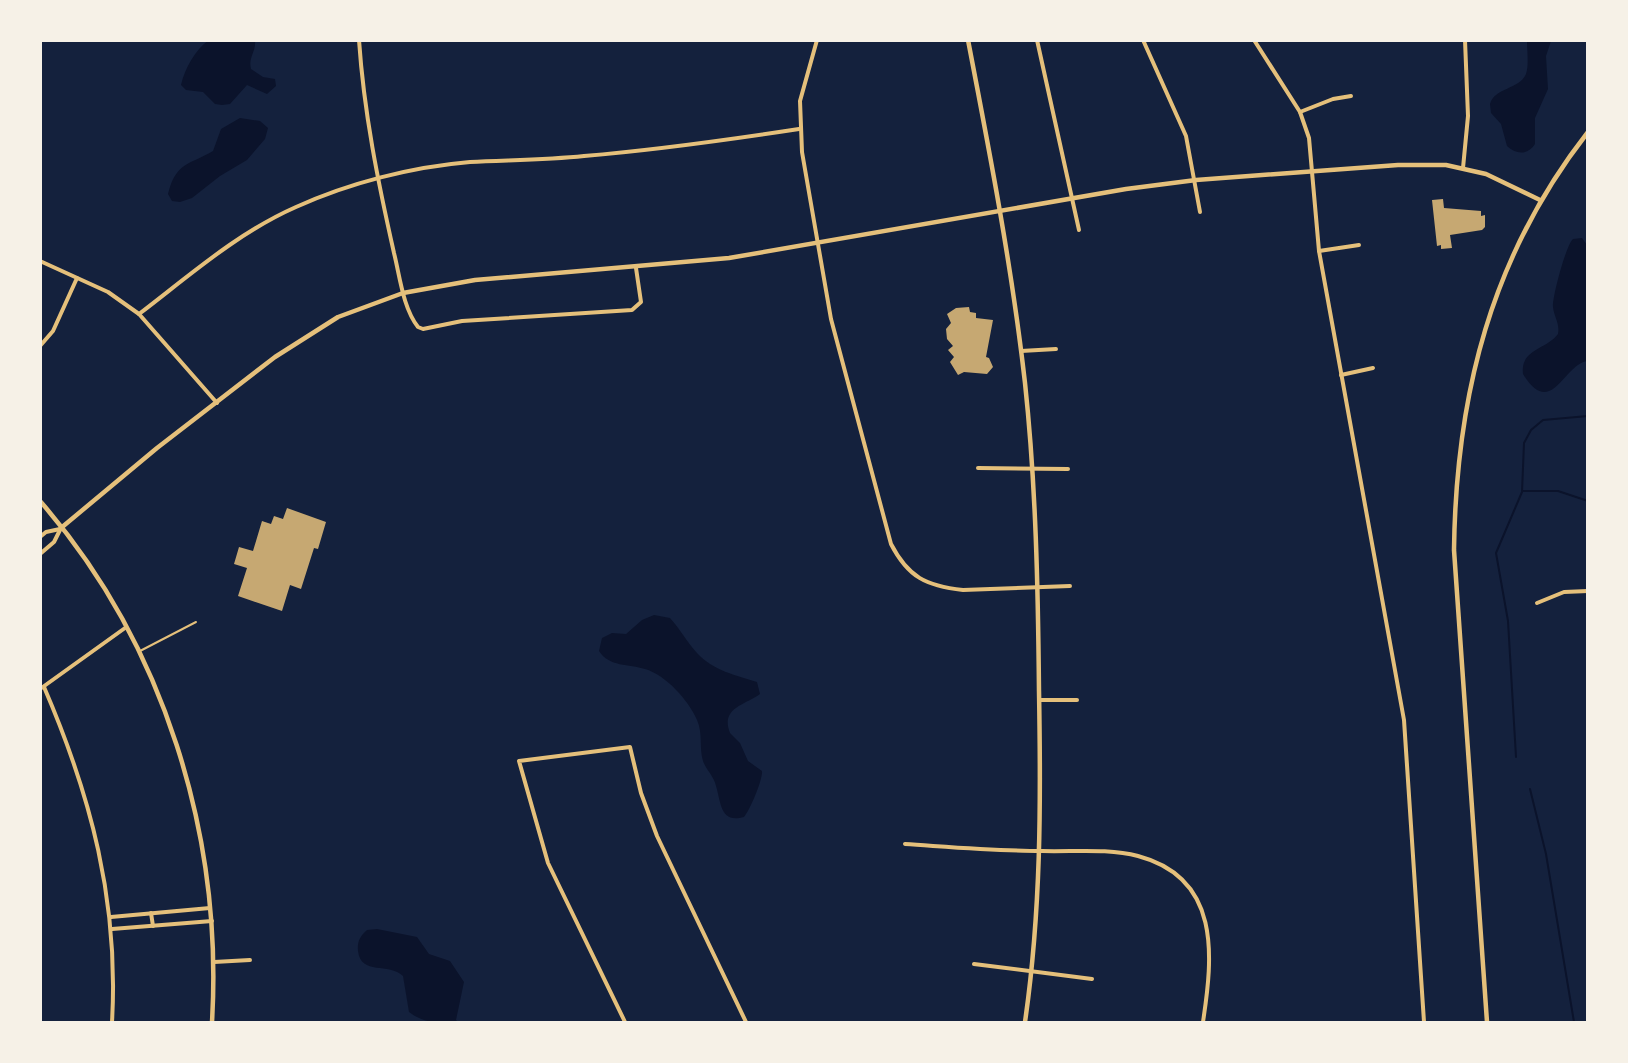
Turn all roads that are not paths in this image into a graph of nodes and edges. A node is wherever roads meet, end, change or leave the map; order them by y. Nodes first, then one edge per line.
1 (359, 40) edge
2 (817, 40) edge
3 (968, 40) edge
4 (1037, 40) edge
5 (1143, 40) edge
6 (1254, 40) edge
7 (1465, 40) edge
8 (1351, 96) dead end
9 (1300, 112) junction
10 (799, 129) junction
11 (1587, 132) edge
12 (1463, 168) junction
13 (1312, 172) junction
14 (378, 180) junction
15 (1196, 180) junction
16 (1074, 197) junction
17 (1540, 200) junction
18 (1000, 211) junction
19 (1200, 212) dead end
20 (1079, 230) dead end
21 (818, 244) junction
22 (1359, 245) dead end
23 (1319, 251) junction
24 (40, 261) edge
25 (636, 268) junction
26 (77, 278) junction
27 (403, 293) junction
28 (139, 314) junction
29 (40, 346) edge
30 (1056, 349) dead end
31 (1021, 351) junction
32 (1373, 368) dead end
33 (1341, 375) junction
34 (217, 403) junction
35 (978, 468) dead end
36 (1033, 469) junction
37 (1068, 469) dead end
38 (40, 501) edge
39 (61, 528) junction
40 (40, 537) edge
41 (40, 554) edge
42 (1070, 586) dead end
43 (1038, 587) junction
44 (1587, 591) edge
45 (1537, 603) dead end
46 (196, 622) dead end
47 (125, 628) junction
48 (139, 652) junction
49 (42, 688) edge
50 (1040, 700) junction
51 (1077, 700) dead end
52 (906, 844) dead end
53 (1041, 851) junction
54 (211, 908) junction
55 (151, 913) junction
56 (111, 917) junction
57 (212, 921) junction
58 (153, 926) junction
59 (112, 929) junction
60 (250, 960) dead end
61 (214, 962) junction
62 (974, 964) dead end
63 (1033, 971) junction
64 (1092, 979) dead end
65 (112, 1023) edge
66 (212, 1023) edge
67 (625, 1023) edge
68 (746, 1023) edge
69 (1025, 1023) edge
70 (1203, 1023) edge
71 (1425, 1023) edge
72 (1487, 1023) edge

1 - 14 street
2 - 10 street
3 - 18 street
4 - 16 street
5 - 15 street
6 - 9 street
7 - 12 street
8 - 9 street
9 - 13 street
10 - 14 street
10 - 21 street
11 - 17 street
12 - 13 street
12 - 17 street
13 - 15 street
13 - 23 street
14 - 27 street
14 - 28 street
15 - 16 street
15 - 19 street
16 - 18 street
16 - 20 street
17 - 72 street
18 - 21 street
18 - 31 street
21 - 25 street
21 - 43 street
22 - 23 street
23 - 33 street
24 - 26 street
25 - 27 street
25 - 27 street
26 - 28 street
26 - 29 street
27 - 34 street
28 - 34 street
30 - 31 street
31 - 36 street
32 - 33 street
33 - 71 street
34 - 39 street
35 - 36 street
36 - 37 street
36 - 43 street
38 - 39 street
39 - 40 street
39 - 41 street
39 - 47 street
42 - 43 street
43 - 50 street
44 - 45 street
46 - 48 lane
47 - 48 street
47 - 49 street
48 - 54 street
49 - 56 street
50 - 51 street
50 - 53 street
52 - 53 street
53 - 63 street
53 - 70 street
54 - 55 street
54 - 57 street
55 - 56 street
55 - 58 street
56 - 59 street
57 - 58 street
57 - 61 street
58 - 59 street
59 - 65 street
60 - 61 street
61 - 66 street
62 - 63 street
63 - 64 street
63 - 69 street
67 - 68 street

